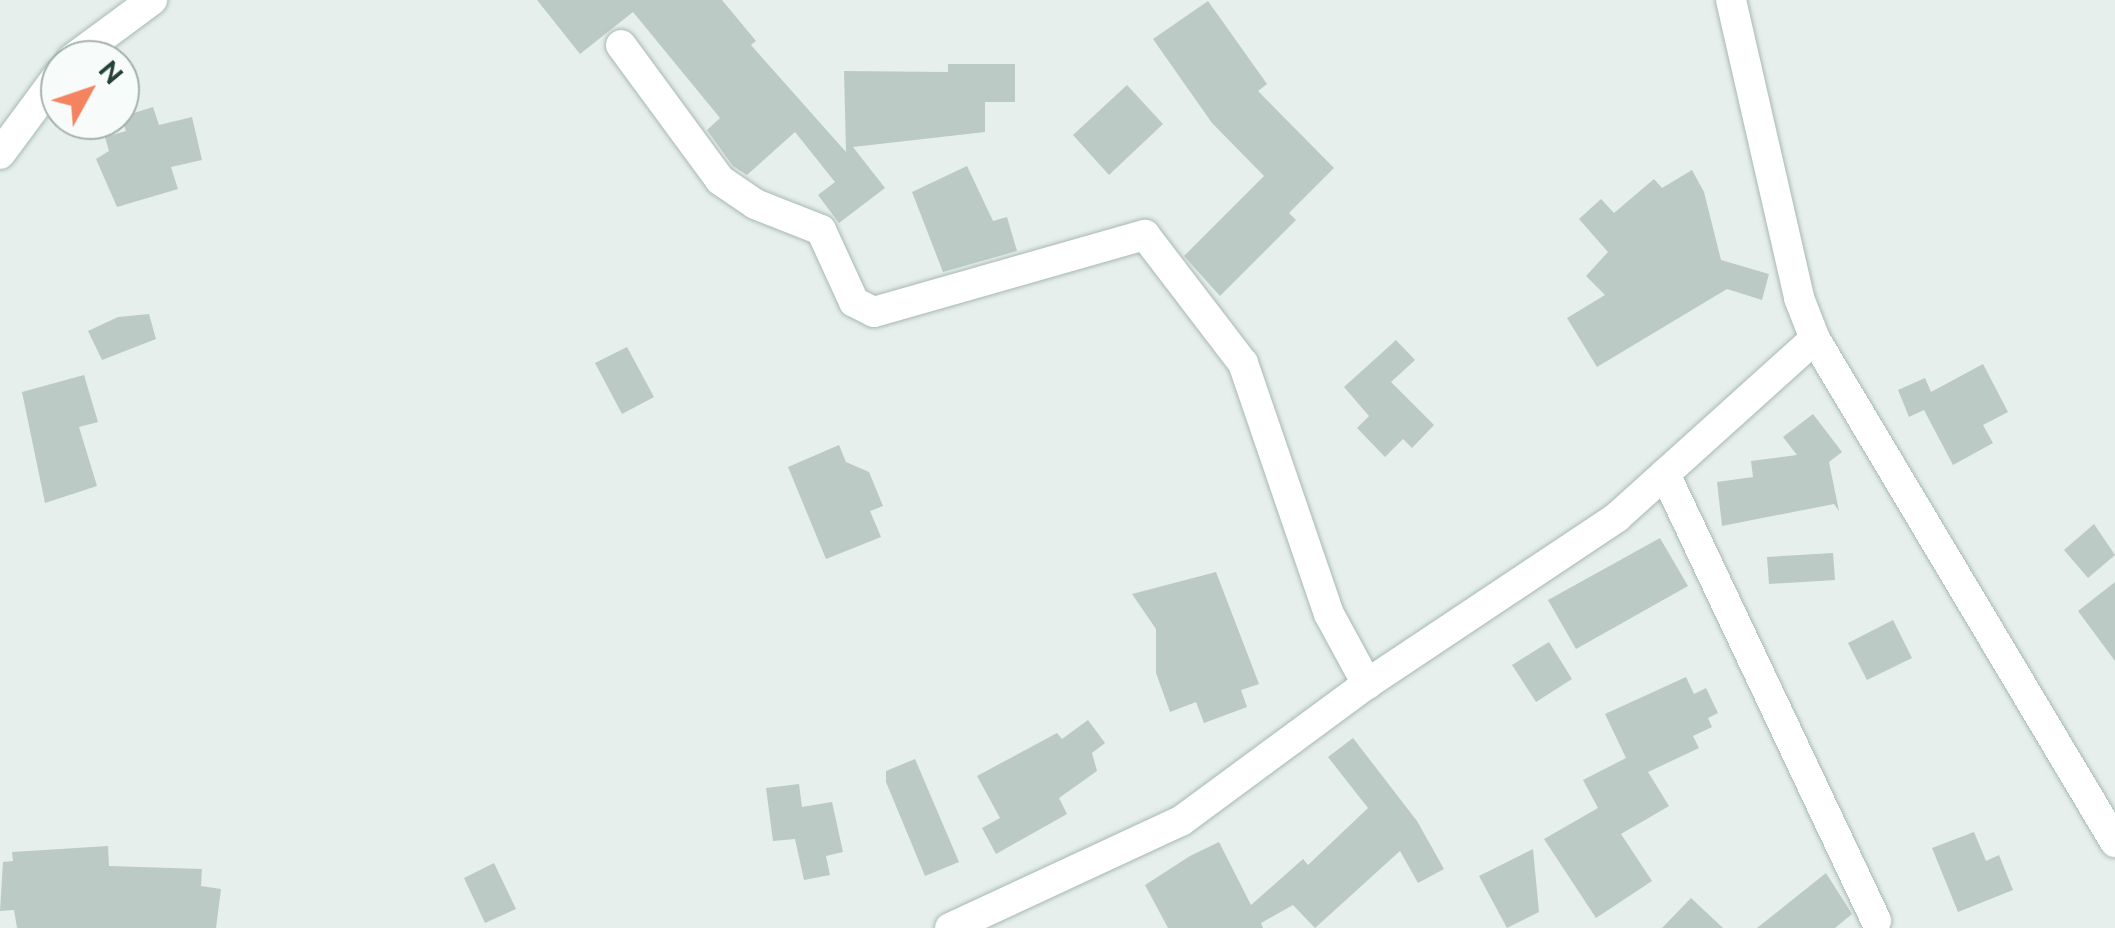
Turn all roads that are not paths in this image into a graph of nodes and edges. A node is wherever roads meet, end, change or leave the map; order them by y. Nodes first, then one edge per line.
1 (152, 0) edge
2 (1732, 0) edge
3 (98, 40) edge
4 (621, 45) dead end
5 (40, 100) edge
6 (0, 154) edge
7 (1815, 339) junction
8 (1665, 474) junction
9 (1367, 684) junction
10 (2115, 842) edge
11 (1876, 921) dead end
12 (950, 928) edge

1 - 3 street
2 - 7 street
4 - 9 street
5 - 6 street
7 - 8 street
7 - 10 street
8 - 9 street
8 - 11 street
9 - 12 street

